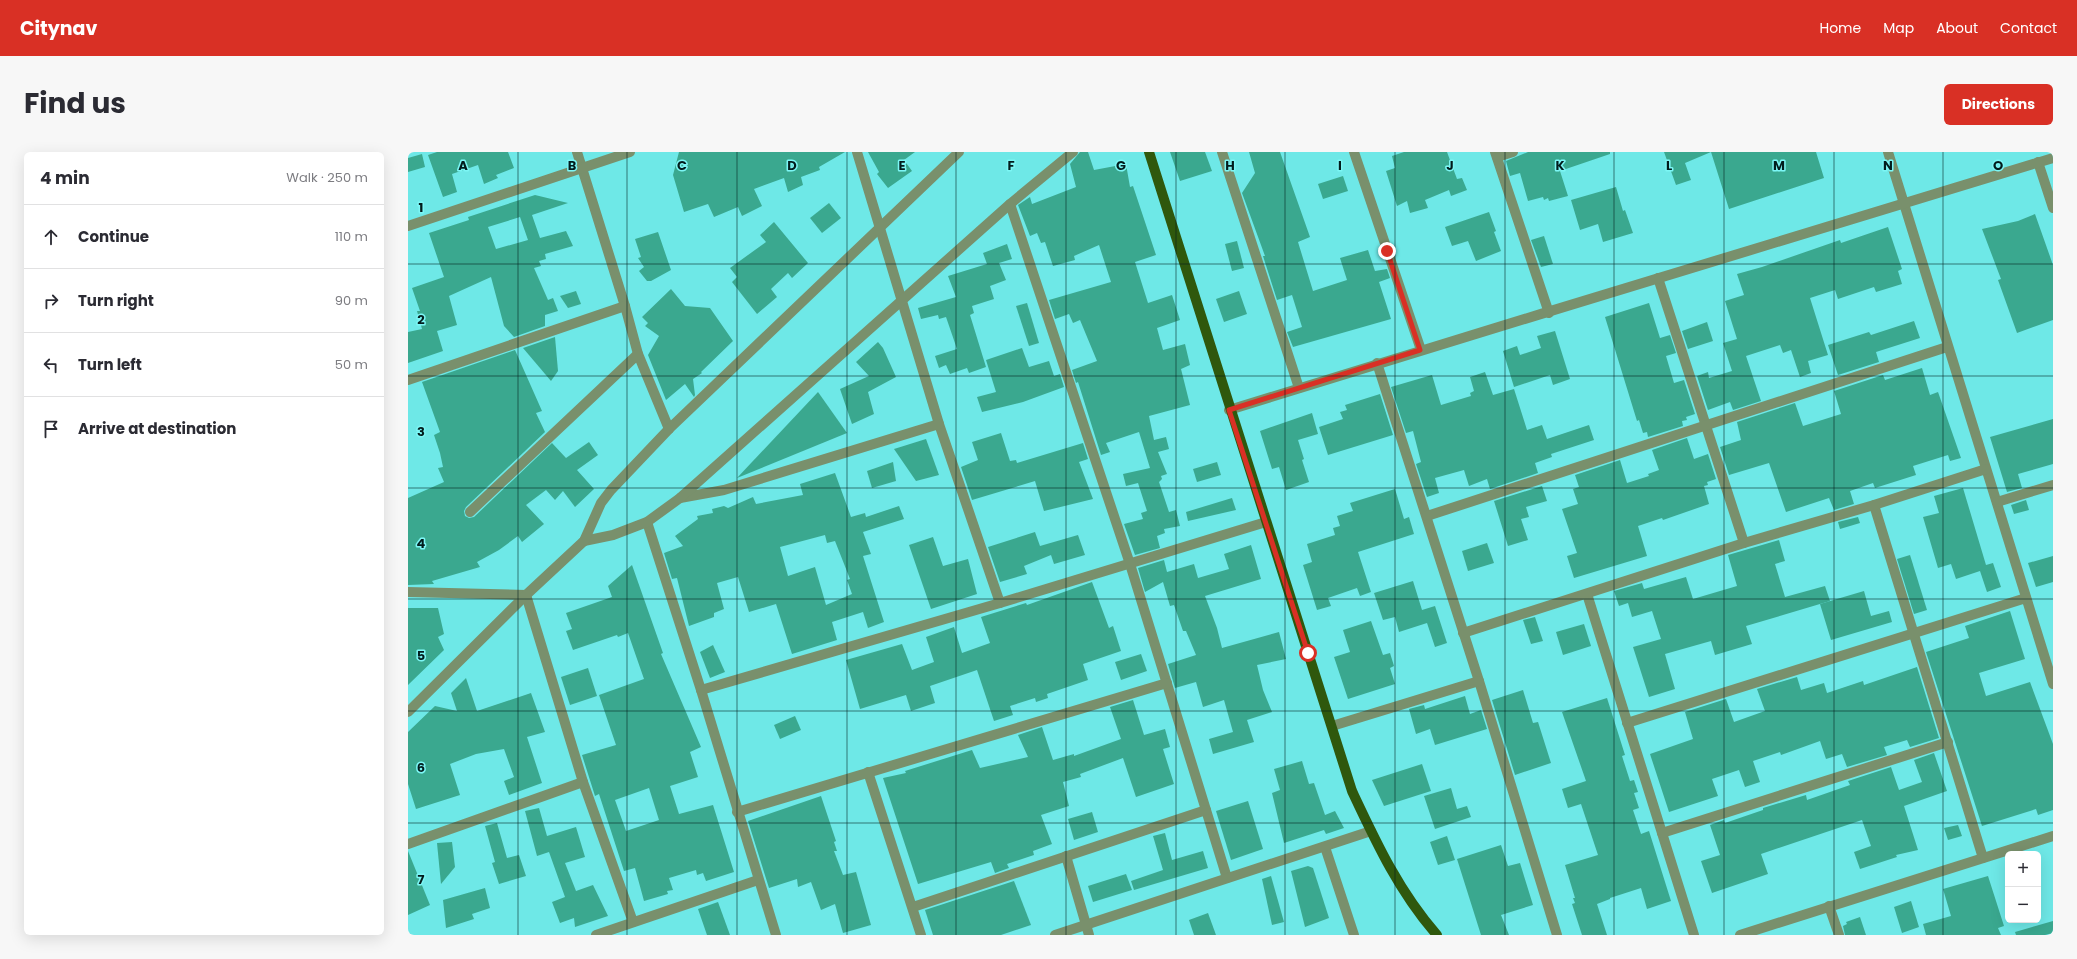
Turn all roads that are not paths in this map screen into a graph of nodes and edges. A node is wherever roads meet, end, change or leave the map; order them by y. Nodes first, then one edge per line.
1 (578, 152) edge
2 (630, 152) edge
3 (857, 152) edge
4 (959, 152) edge
5 (1073, 152) edge
6 (1148, 152) edge
7 (1222, 152) edge
8 (1354, 152) edge
9 (1513, 152) edge
10 (1888, 152) edge
11 (1496, 155) edge
12 (2053, 158) edge
13 (2038, 162) junction
14 (583, 167) junction
15 (1903, 202) junction
16 (1010, 204) junction
17 (2053, 208) edge
18 (408, 226) edge
19 (880, 226) junction
20 (1658, 278) junction
21 (902, 302) junction
22 (625, 306) junction
23 (1549, 313) junction
24 (1947, 347) junction
25 (1420, 350) junction
26 (638, 354) junction
27 (1377, 363) junction
28 (408, 380) edge
29 (1299, 388) junction
30 (1229, 410) junction
31 (939, 424) junction
32 (1706, 425) junction
33 (669, 429) junction
34 (1986, 469) junction
35 (2053, 485) edge
36 (680, 498) junction
37 (1997, 502) junction
38 (1874, 505) junction
39 (470, 512) dead end
40 (1427, 516) junction
41 (647, 522) junction
42 (1266, 522) junction
43 (584, 541) junction
44 (1744, 543) junction
45 (1130, 564) junction
46 (408, 592) edge
47 (1587, 594) junction
48 (526, 595) junction
49 (2026, 598) junction
50 (1000, 603) junction
51 (1464, 633) junction
52 (1913, 633) junction
53 (1479, 681) junction
54 (1167, 683) junction
55 (2053, 684) edge
56 (701, 690) junction
57 (408, 712) edge
58 (1627, 723) junction
59 (1332, 726) junction
60 (1948, 742) junction
61 (868, 772) junction
62 (583, 782) junction
63 (1206, 810) junction
64 (737, 812) junction
65 (1371, 832) junction
66 (1662, 833) junction
67 (2053, 836) edge
68 (408, 844) edge
69 (1325, 847) junction
70 (1066, 856) junction
71 (1984, 858) junction
72 (1227, 878) junction
73 (758, 880) junction
74 (1829, 906) junction
75 (913, 907) junction
76 (633, 922) junction
77 (1088, 930) edge
78 (596, 935) edge
79 (776, 935) edge
80 (921, 935) edge
81 (1055, 935) edge
82 (1354, 935) edge
83 (1437, 935) edge
84 (1557, 935) edge
85 (1694, 935) edge
86 (1740, 935) edge
87 (1839, 935) edge

1 - 14 street
2 - 14 street
3 - 19 street
4 - 19 street
5 - 16 street
6 - 30 main road
7 - 29 street
8 - 25 street
9 - 11 street
10 - 15 street
11 - 23 street
12 - 13 street
13 - 15 street
13 - 17 street
14 - 18 street
14 - 22 street
15 - 20 street
15 - 24 street
16 - 21 street
16 - 45 street
19 - 21 street
19 - 33 street
20 - 23 street
20 - 32 street
21 - 31 street
21 - 36 street
22 - 26 street
22 - 28 street
23 - 25 street
24 - 32 street
24 - 34 street
25 - 27 street
26 - 33 street
26 - 39 street
27 - 29 street
27 - 40 street
29 - 30 street
30 - 42 main road
31 - 36 street
31 - 50 street
32 - 40 street
32 - 44 street
33 - 43 street
34 - 37 street
34 - 38 street
35 - 37 street
36 - 41 street
37 - 49 street
38 - 44 street
38 - 52 street
40 - 51 street
41 - 43 street
41 - 56 street
42 - 45 street
42 - 59 main road
43 - 48 street
44 - 47 street
45 - 50 street
45 - 54 street
46 - 48 street
47 - 51 street
47 - 58 street
48 - 57 street
48 - 62 street
49 - 52 street
49 - 55 street
50 - 56 street
51 - 53 street
52 - 58 street
52 - 60 street
53 - 59 street
53 - 84 street
54 - 61 street
54 - 63 street
56 - 64 street
58 - 66 street
59 - 65 main road
60 - 66 street
60 - 71 street
61 - 64 street
61 - 75 street
62 - 68 street
62 - 76 street
63 - 70 street
63 - 72 street
64 - 73 street
65 - 69 street
65 - 83 main road
66 - 85 street
67 - 71 street
69 - 72 street
69 - 82 street
70 - 75 street
70 - 77 street
71 - 74 street
72 - 77 street
73 - 76 street
73 - 79 street
74 - 86 street
74 - 87 street
75 - 80 street
76 - 78 street
77 - 81 street

